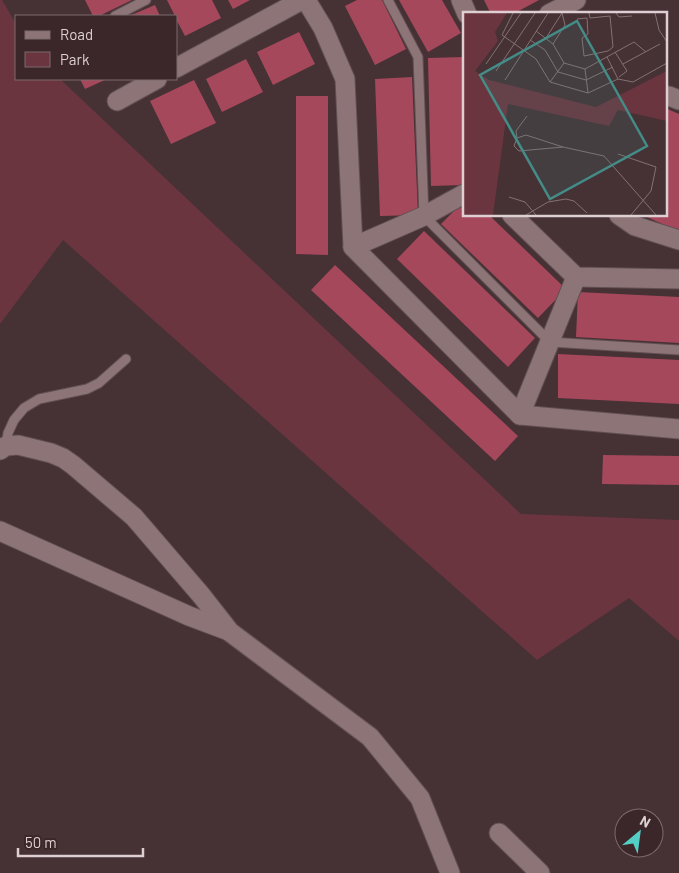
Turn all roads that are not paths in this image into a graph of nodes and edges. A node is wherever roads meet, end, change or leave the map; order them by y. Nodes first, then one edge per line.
1 (146, 0) edge
2 (302, 0) edge
3 (306, 0) edge
4 (388, 0) edge
5 (461, 0) edge
6 (576, 0) edge
7 (466, 12) edge
8 (553, 12) edge
9 (118, 15) edge
10 (178, 67) edge
11 (155, 80) edge
12 (666, 96) edge
13 (117, 100) dead end
14 (679, 100) edge
15 (463, 195) edge
16 (424, 216) junction
17 (513, 216) edge
18 (620, 216) edge
19 (679, 240) edge
20 (353, 247) junction
21 (576, 277) junction
22 (679, 279) edge
23 (550, 342) junction
24 (679, 350) edge
25 (126, 359) dead end
26 (520, 415) junction
27 (679, 429) edge
28 (3, 448) edge
29 (0, 530) edge
30 (230, 632) junction
31 (499, 833) dead end
32 (450, 873) edge
33 (540, 873) edge

1 - 9 lane
2 - 10 street
3 - 20 street
4 - 16 lane
5 - 7 street
6 - 8 street
11 - 13 street
12 - 14 street
15 - 16 street
16 - 20 street
16 - 23 lane
17 - 21 street
18 - 19 street
20 - 26 street
21 - 22 street
21 - 23 street
23 - 24 lane
23 - 26 street
25 - 28 lane
26 - 27 street
28 - 30 street
29 - 30 street
30 - 32 street
31 - 33 street

